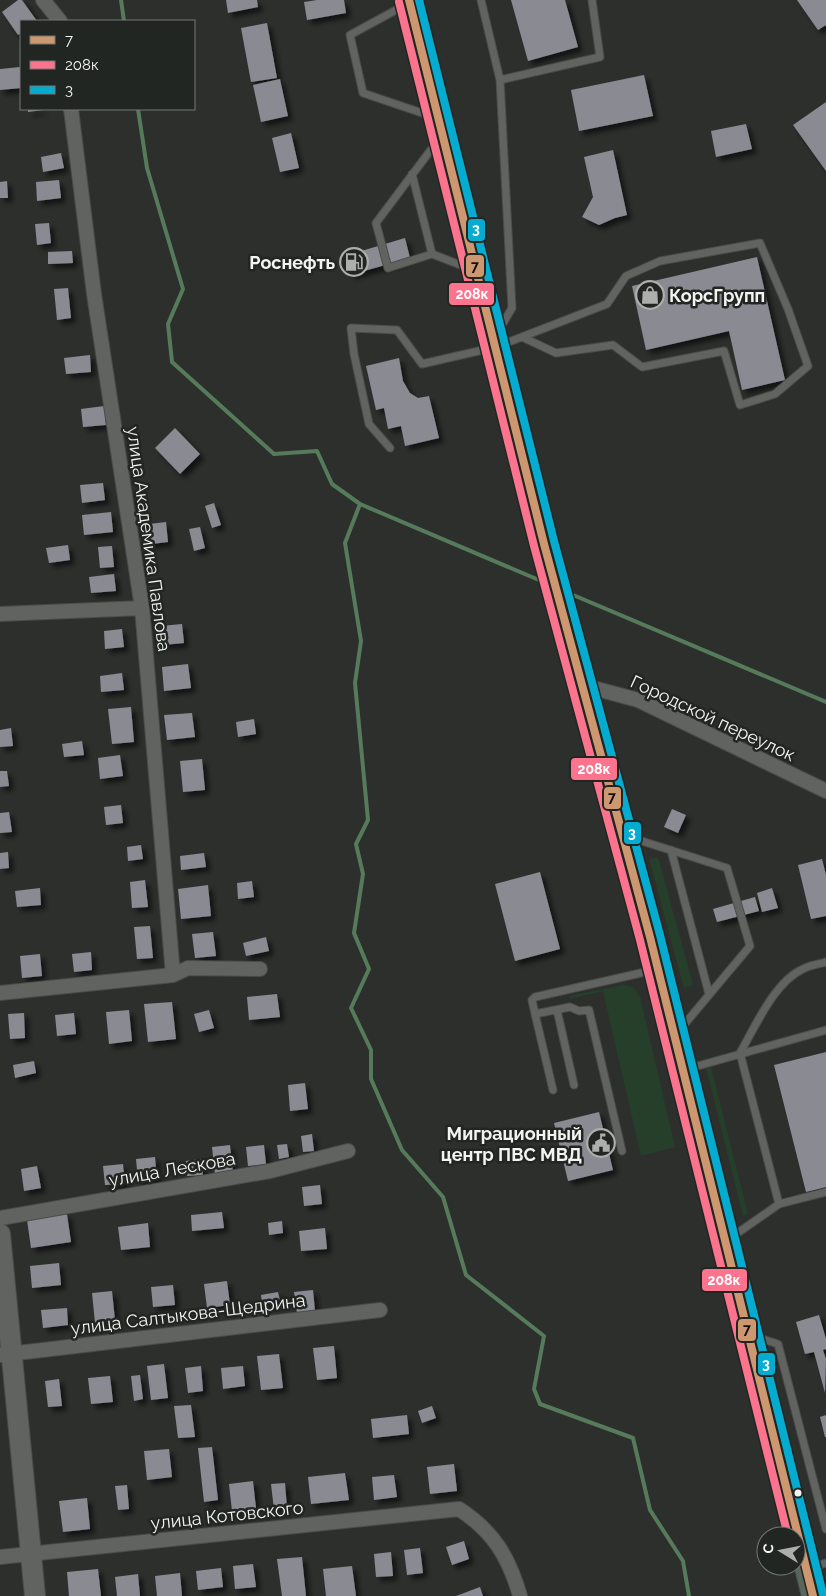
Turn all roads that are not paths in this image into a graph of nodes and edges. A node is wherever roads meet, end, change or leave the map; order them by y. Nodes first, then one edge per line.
1 (43, 0) edge
2 (481, 0) edge
3 (592, 0) edge
4 (409, 1) edge
5 (59, 20) edge
6 (500, 80) junction
7 (71, 110) edge
8 (441, 127) junction
9 (412, 174) junction
10 (432, 254) junction
11 (476, 272) junction
12 (522, 337) junction
13 (495, 343) junction
14 (390, 448) dead end
15 (142, 608) junction
16 (0, 614) edge
17 (582, 685) junction
18 (826, 791) edge
19 (623, 835) junction
20 (671, 850) junction
21 (826, 962) edge
22 (260, 969) dead end
23 (658, 969) junction
24 (173, 975) junction
25 (0, 993) edge
26 (709, 994) junction
27 (557, 1010) junction
28 (536, 1014) junction
29 (826, 1030) edge
30 (674, 1036) junction
31 (740, 1053) junction
32 (683, 1070) junction
33 (574, 1085) dead end
34 (553, 1090) dead end
35 (622, 1151) dead end
36 (348, 1152) dead end
37 (826, 1192) edge
38 (779, 1204) junction
39 (0, 1218) edge
40 (0, 1234) edge
41 (725, 1243) junction
42 (380, 1310) dead end
43 (748, 1334) junction
44 (6, 1354) edge
45 (826, 1529) edge
46 (32, 1554) junction
47 (0, 1557) edge
48 (816, 1566) edge
49 (35, 1596) edge
50 (520, 1596) edge
51 (813, 1596) edge

1 - 5 street
2 - 6 lane
3 - 6 lane
4 - 8 main road
4 - 8 lane
6 - 13 lane
7 - 15 street, улица Академика Павлова
8 - 9 lane
8 - 11 main road
9 - 10 lane
9 - 10 lane
10 - 11 lane
11 - 13 main road
12 - 12 lane
12 - 13 lane
13 - 14 lane
13 - 17 main road
15 - 16 street
15 - 24 street, улица Академика Павлова
17 - 18 street, Городской переулок
17 - 19 main road
19 - 20 lane
19 - 23 main road
20 - 26 lane
20 - 26 lane
21 - 31 lane
22 - 24 street
23 - 28 lane
23 - 30 main road
24 - 25 street
26 - 30 lane
27 - 28 lane
27 - 33 lane
27 - 35 lane
28 - 34 lane
29 - 31 lane
30 - 32 main road
31 - 32 lane
31 - 38 lane
32 - 41 main road
36 - 39 street, улица Лескова
37 - 38 lane
38 - 41 lane
40 - 44 street
41 - 43 main road
42 - 44 street, улица Салтыкова-Щедрина
43 - 45 lane
43 - 48 main road
44 - 46 street
46 - 47 street, улица Котовского
46 - 49 street
46 - 50 street, улица Котовского
48 - 51 main road

